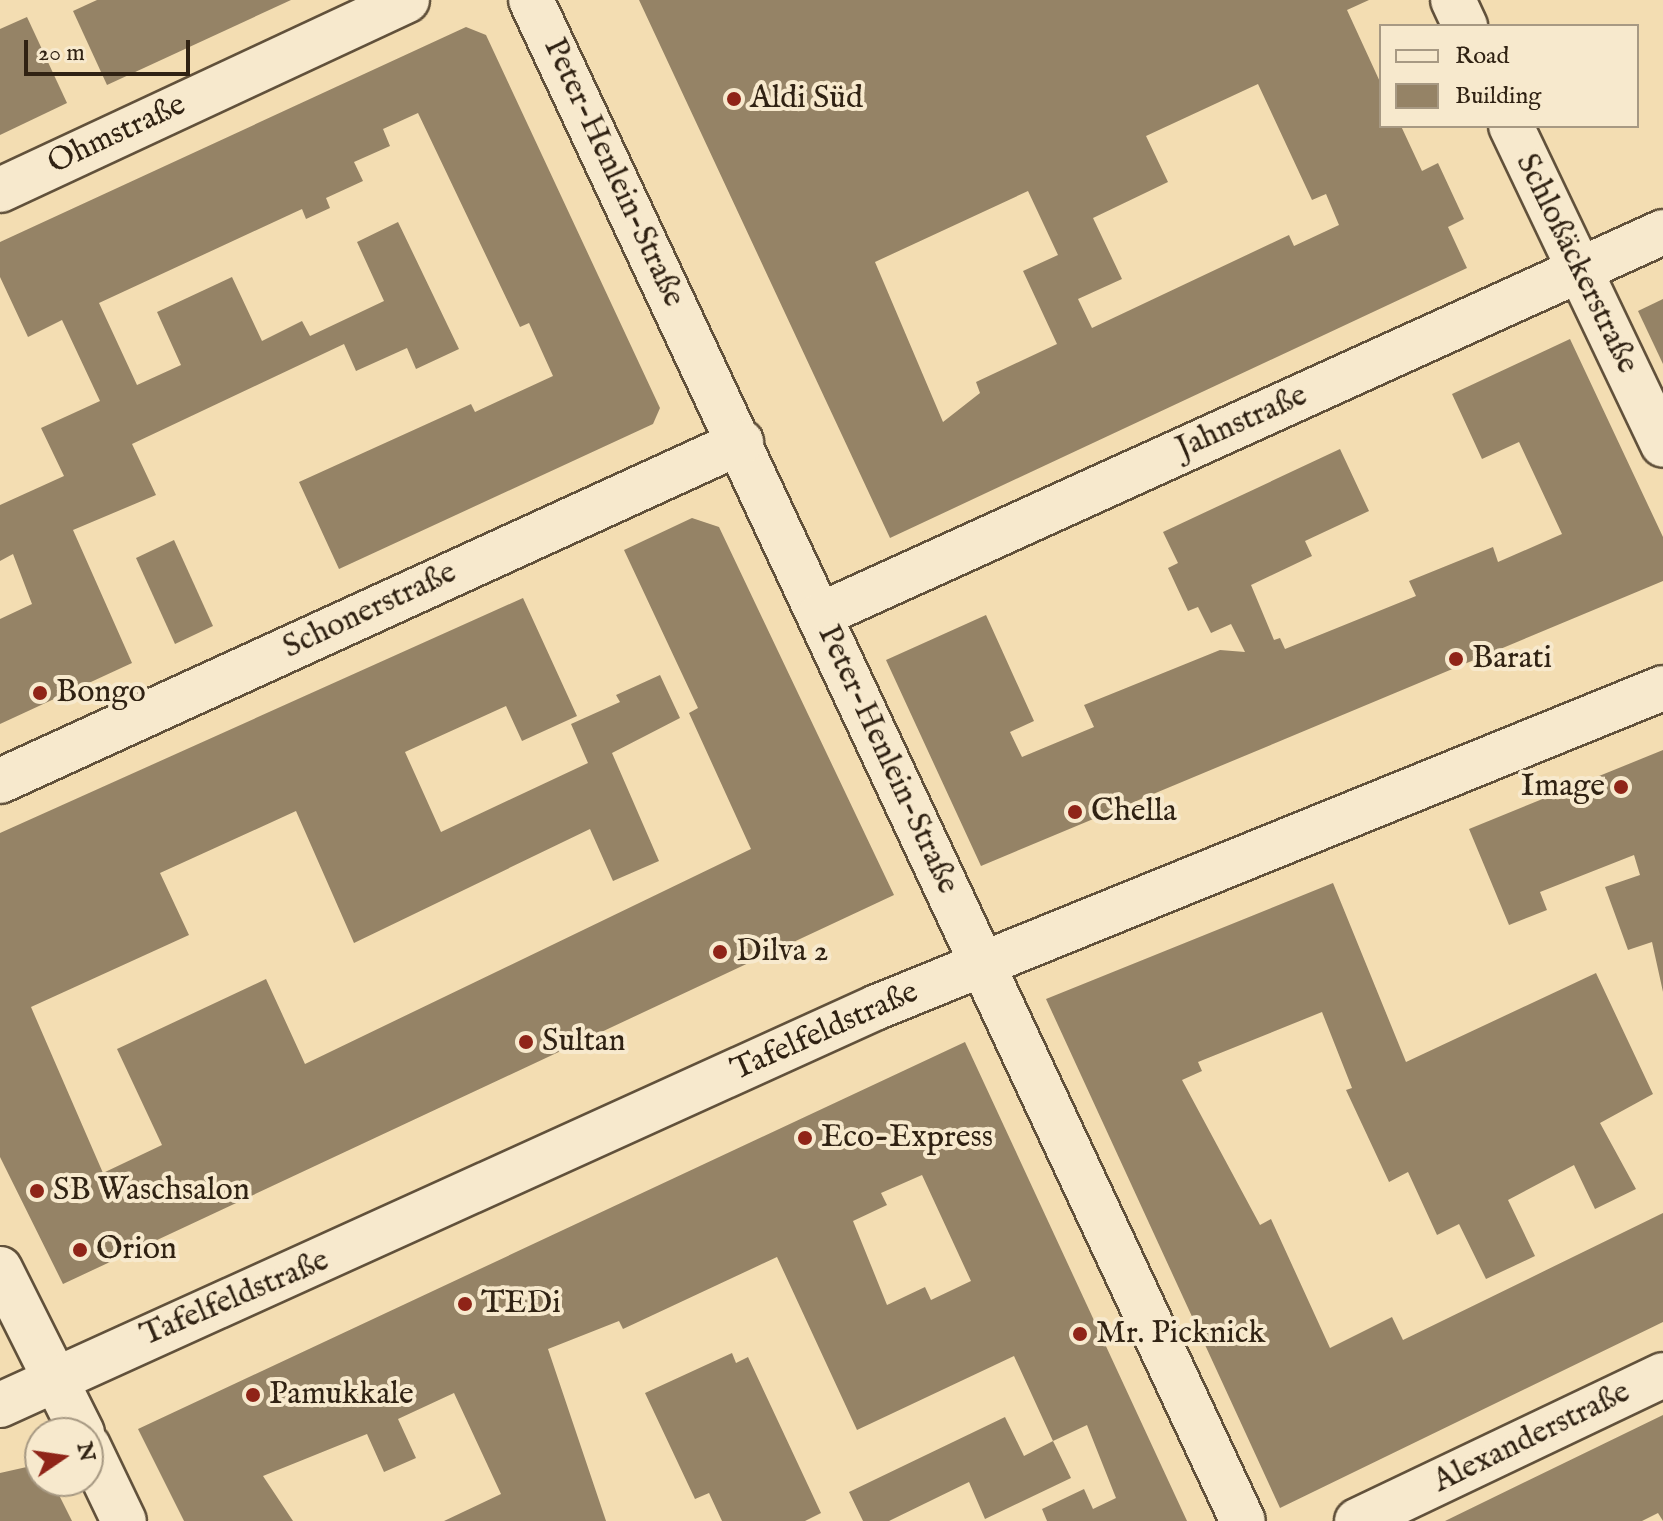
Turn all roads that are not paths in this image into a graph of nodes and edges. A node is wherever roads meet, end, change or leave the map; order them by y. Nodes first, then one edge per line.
1 (407, 0) edge
2 (531, 0) edge
3 (1453, 0) edge
4 (1464, 24) edge
5 (1512, 128) edge
6 (0, 190) edge
7 (1663, 232) edge
8 (1577, 271) junction
9 (741, 442) junction
10 (1663, 445) edge
11 (820, 615) junction
12 (1663, 688) edge
13 (0, 781) edge
14 (981, 964) junction
15 (0, 1269) edge
16 (1663, 1375) edge
17 (55, 1377) junction
18 (0, 1405) edge
19 (74, 1417) edge
20 (104, 1479) edge
21 (124, 1521) edge
22 (1243, 1521) edge
23 (1357, 1521) edge

1 - 6 street, Ohmstraße
2 - 9 street, Peter-Henlein-Straße
3 - 4 street
5 - 8 street, Schloßäckerstraße
7 - 8 street, Jahnstraße
8 - 10 street, Schloßäckerstraße
8 - 11 street, Jahnstraße
9 - 11 street, Peter-Henlein-Straße
9 - 13 street, Schonerstraße
11 - 14 street, Peter-Henlein-Straße
12 - 14 street, Tafelfeldstraße
14 - 17 street, Tafelfeldstraße
14 - 22 street, Peter-Henlein-Straße
15 - 17 street
16 - 23 street, Alexanderstraße
17 - 18 street, Tafelfeldstraße
17 - 19 street
20 - 21 street

